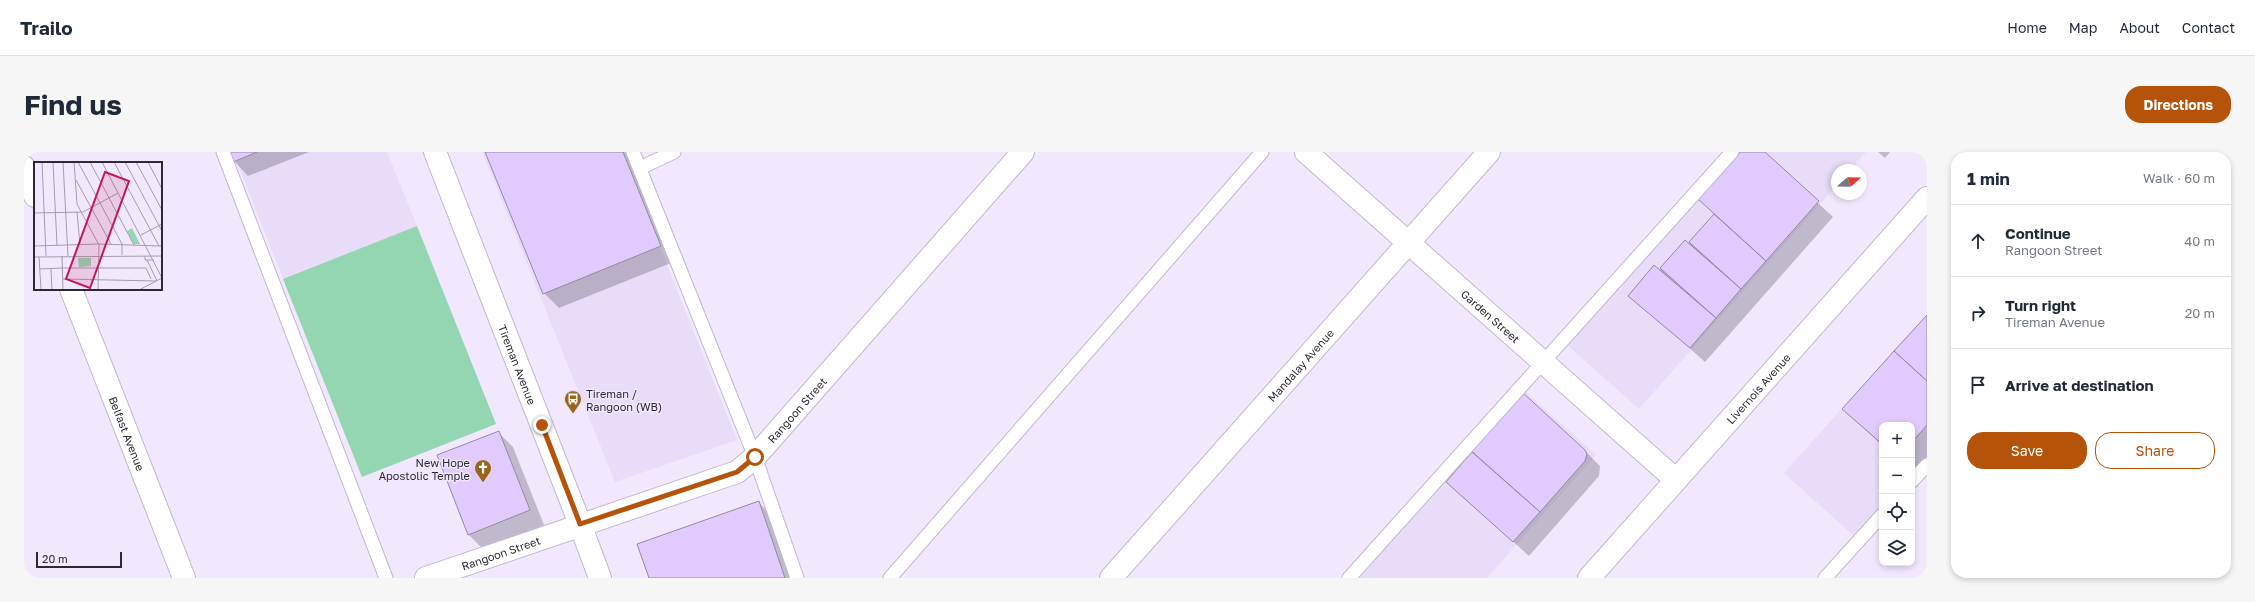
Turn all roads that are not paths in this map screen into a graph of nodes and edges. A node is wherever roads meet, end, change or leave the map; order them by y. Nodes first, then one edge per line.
1 (223, 152) edge
2 (435, 152) edge
3 (633, 152) edge
4 (674, 152) edge
5 (1023, 152) edge
6 (1262, 152) edge
7 (1306, 152) edge
8 (1489, 152) edge
9 (1732, 152) edge
10 (24, 167) edge
11 (640, 168) junction
12 (34, 193) edge
13 (1927, 198) edge
14 (1408, 243) junction
15 (71, 290) edge
16 (1542, 362) junction
17 (755, 457) junction
18 (1927, 465) edge
19 (1915, 478) edge
20 (1676, 480) junction
21 (1879, 518) edge
22 (580, 524) junction
23 (184, 578) edge
24 (386, 578) edge
25 (426, 578) edge
26 (600, 578) edge
27 (797, 578) edge
28 (890, 578) edge
29 (1111, 578) edge
30 (1349, 578) edge
31 (1589, 578) edge
32 (1825, 578) edge

1 - 24 lane
2 - 22 street, Tireman Avenue
3 - 11 lane
4 - 11 lane
5 - 17 street, Rangoon Street
6 - 28 lane
7 - 14 street, Garden Street
8 - 14 street, Mandalay Avenue
9 - 16 lane
10 - 12 street
11 - 17 lane
13 - 20 street, Livernois Avenue
14 - 16 street, Garden Street
14 - 29 street, Mandalay Avenue
15 - 23 street, Belfast Avenue
16 - 20 street, Garden Street
16 - 30 lane
17 - 22 street, Rangoon Street
17 - 27 lane
18 - 19 lane
20 - 31 street, Livernois Avenue
21 - 32 lane
22 - 25 street, Rangoon Street
22 - 26 street, Tireman Avenue

